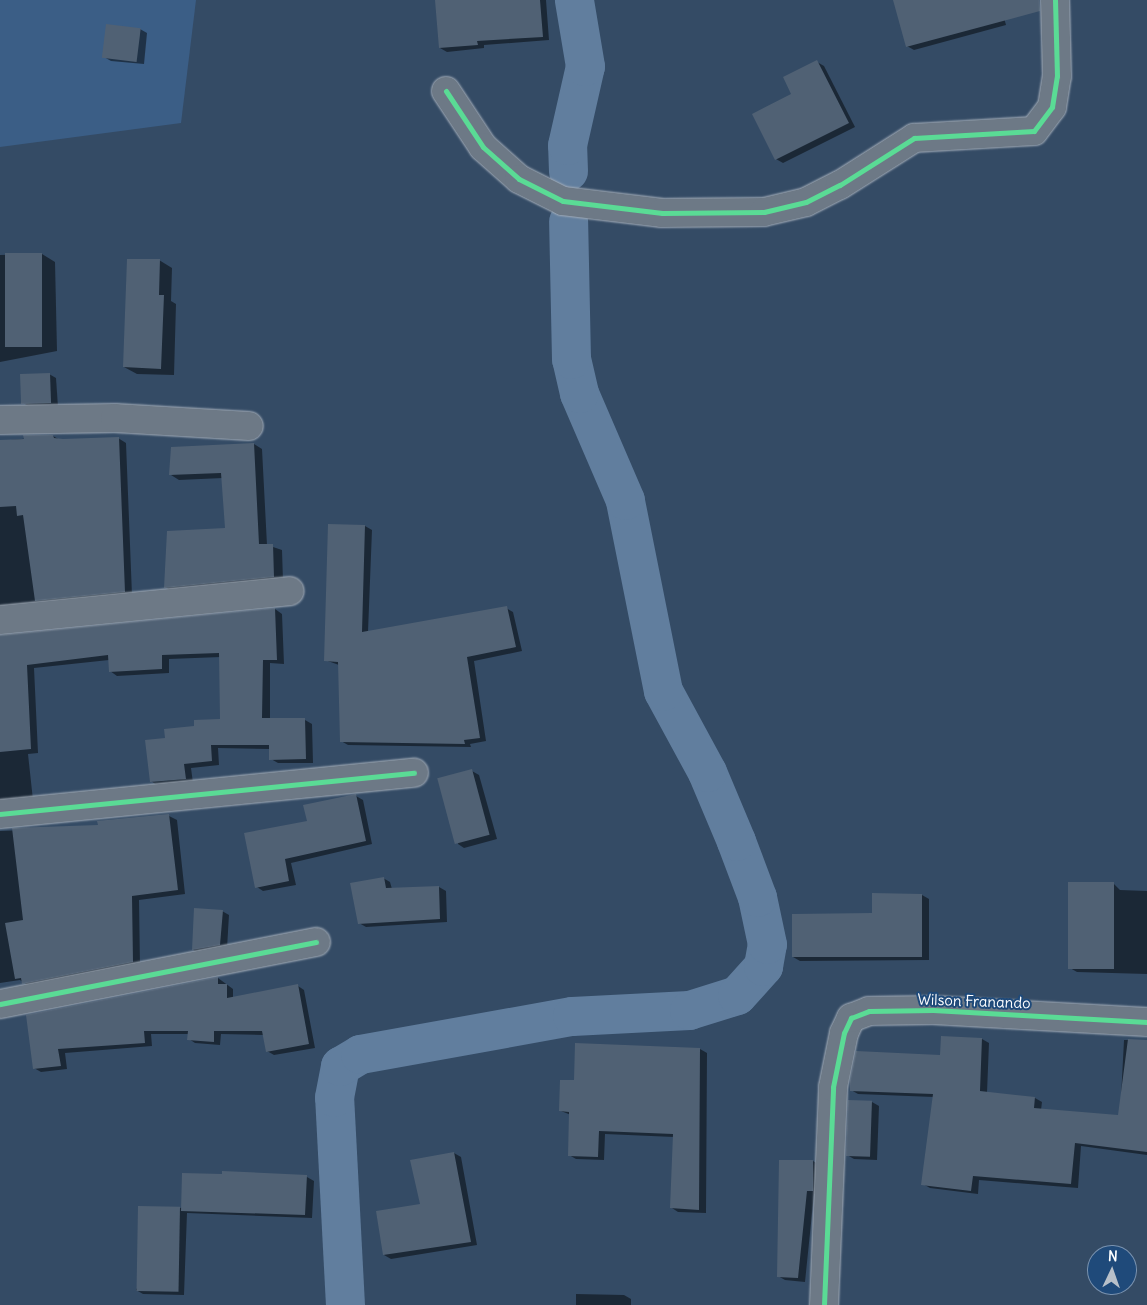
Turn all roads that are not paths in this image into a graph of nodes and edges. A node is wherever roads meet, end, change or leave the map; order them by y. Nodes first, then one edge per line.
1 (1055, 0) edge
2 (446, 91) dead end
3 (0, 420) edge
4 (249, 426) dead end
5 (290, 591) dead end
6 (0, 620) edge
7 (414, 773) dead end
8 (0, 814) edge
9 (316, 942) dead end
10 (0, 1004) edge
11 (1147, 1022) edge
12 (824, 1305) edge

1 - 2 street
3 - 4 street
5 - 6 street
7 - 8 street
9 - 10 street
11 - 12 street, Wilson Franando

